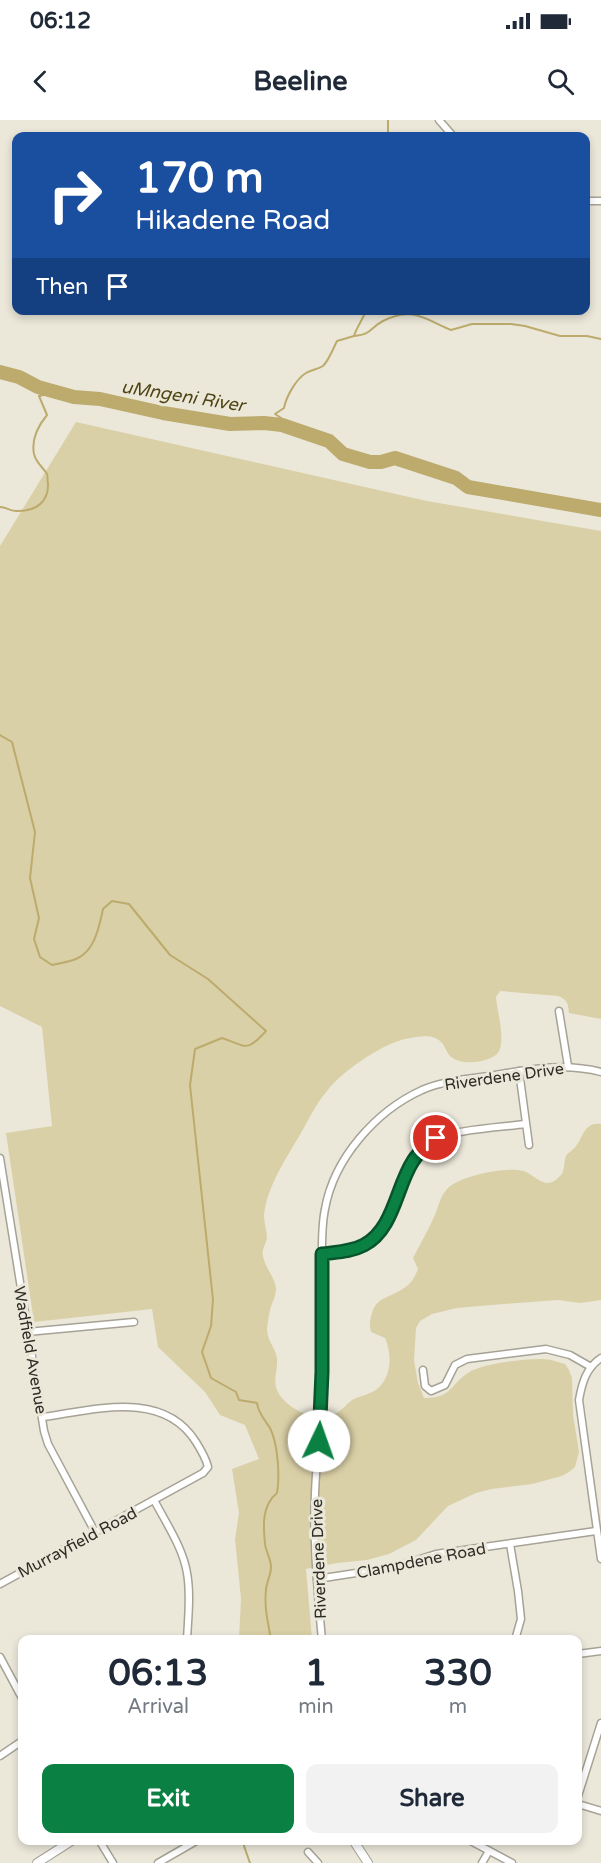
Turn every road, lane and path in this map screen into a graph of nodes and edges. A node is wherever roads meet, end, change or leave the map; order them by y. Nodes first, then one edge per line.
1 (439, 120) edge
2 (450, 132) edge
3 (559, 1011) dead end
4 (568, 1066) junction
5 (519, 1071) junction
6 (601, 1072) edge
7 (525, 1124) junction
8 (529, 1145) dead end
9 (0, 1158) edge
10 (322, 1254) junction
11 (134, 1322) dead end
12 (27, 1332) junction
13 (601, 1358) edge
14 (591, 1367) junction
15 (423, 1370) dead end
16 (43, 1417) junction
17 (154, 1500) junction
18 (596, 1531) junction
19 (95, 1532) junction
20 (510, 1544) junction
21 (601, 1559) edge
22 (317, 1579) junction
23 (0, 1584) edge
24 (187, 1635) edge
25 (322, 1635) edge
26 (516, 1635) edge
27 (601, 1651) edge
28 (582, 1653) edge
29 (0, 1657) edge
30 (18, 1691) edge
31 (601, 1723) edge
32 (18, 1744) edge
33 (0, 1756) edge
34 (582, 1783) edge
35 (582, 1805) edge
36 (601, 1811) edge
37 (65, 1845) edge
38 (102, 1845) edge
39 (189, 1845) edge
40 (356, 1845) edge
41 (478, 1845) edge
42 (489, 1851) junction
43 (308, 1852) dead end
44 (38, 1863) edge
45 (113, 1863) edge
46 (158, 1863) edge
47 (318, 1863) edge
48 (368, 1863) edge
49 (482, 1863) edge
50 (512, 1863) edge

1 - 2 street
3 - 4 street
4 - 5 street, Riverdene Drive
4 - 6 street, Riverdene Drive
5 - 7 street
5 - 10 street, Riverdene Drive
7 - 8 street
7 - 10 street
9 - 12 street, Wadfield Avenue
10 - 22 street, Riverdene Drive
11 - 12 street
12 - 16 street, Wadfield Avenue
13 - 14 street
14 - 15 street
14 - 18 street
16 - 17 street, Murrayfield Road
16 - 19 street, Wadfield Avenue
17 - 19 street, Murrayfield Road
17 - 24 street
18 - 20 street, Clampdene Road
18 - 21 street
19 - 23 street, Murrayfield Road
20 - 22 street, Clampdene Road
20 - 26 street
22 - 25 street, Riverdene Drive
27 - 28 street
29 - 30 street
31 - 34 street
32 - 33 street
35 - 36 street
37 - 44 street
38 - 45 street
39 - 46 street
40 - 48 street
41 - 42 street
42 - 49 street
42 - 50 street
43 - 47 street

